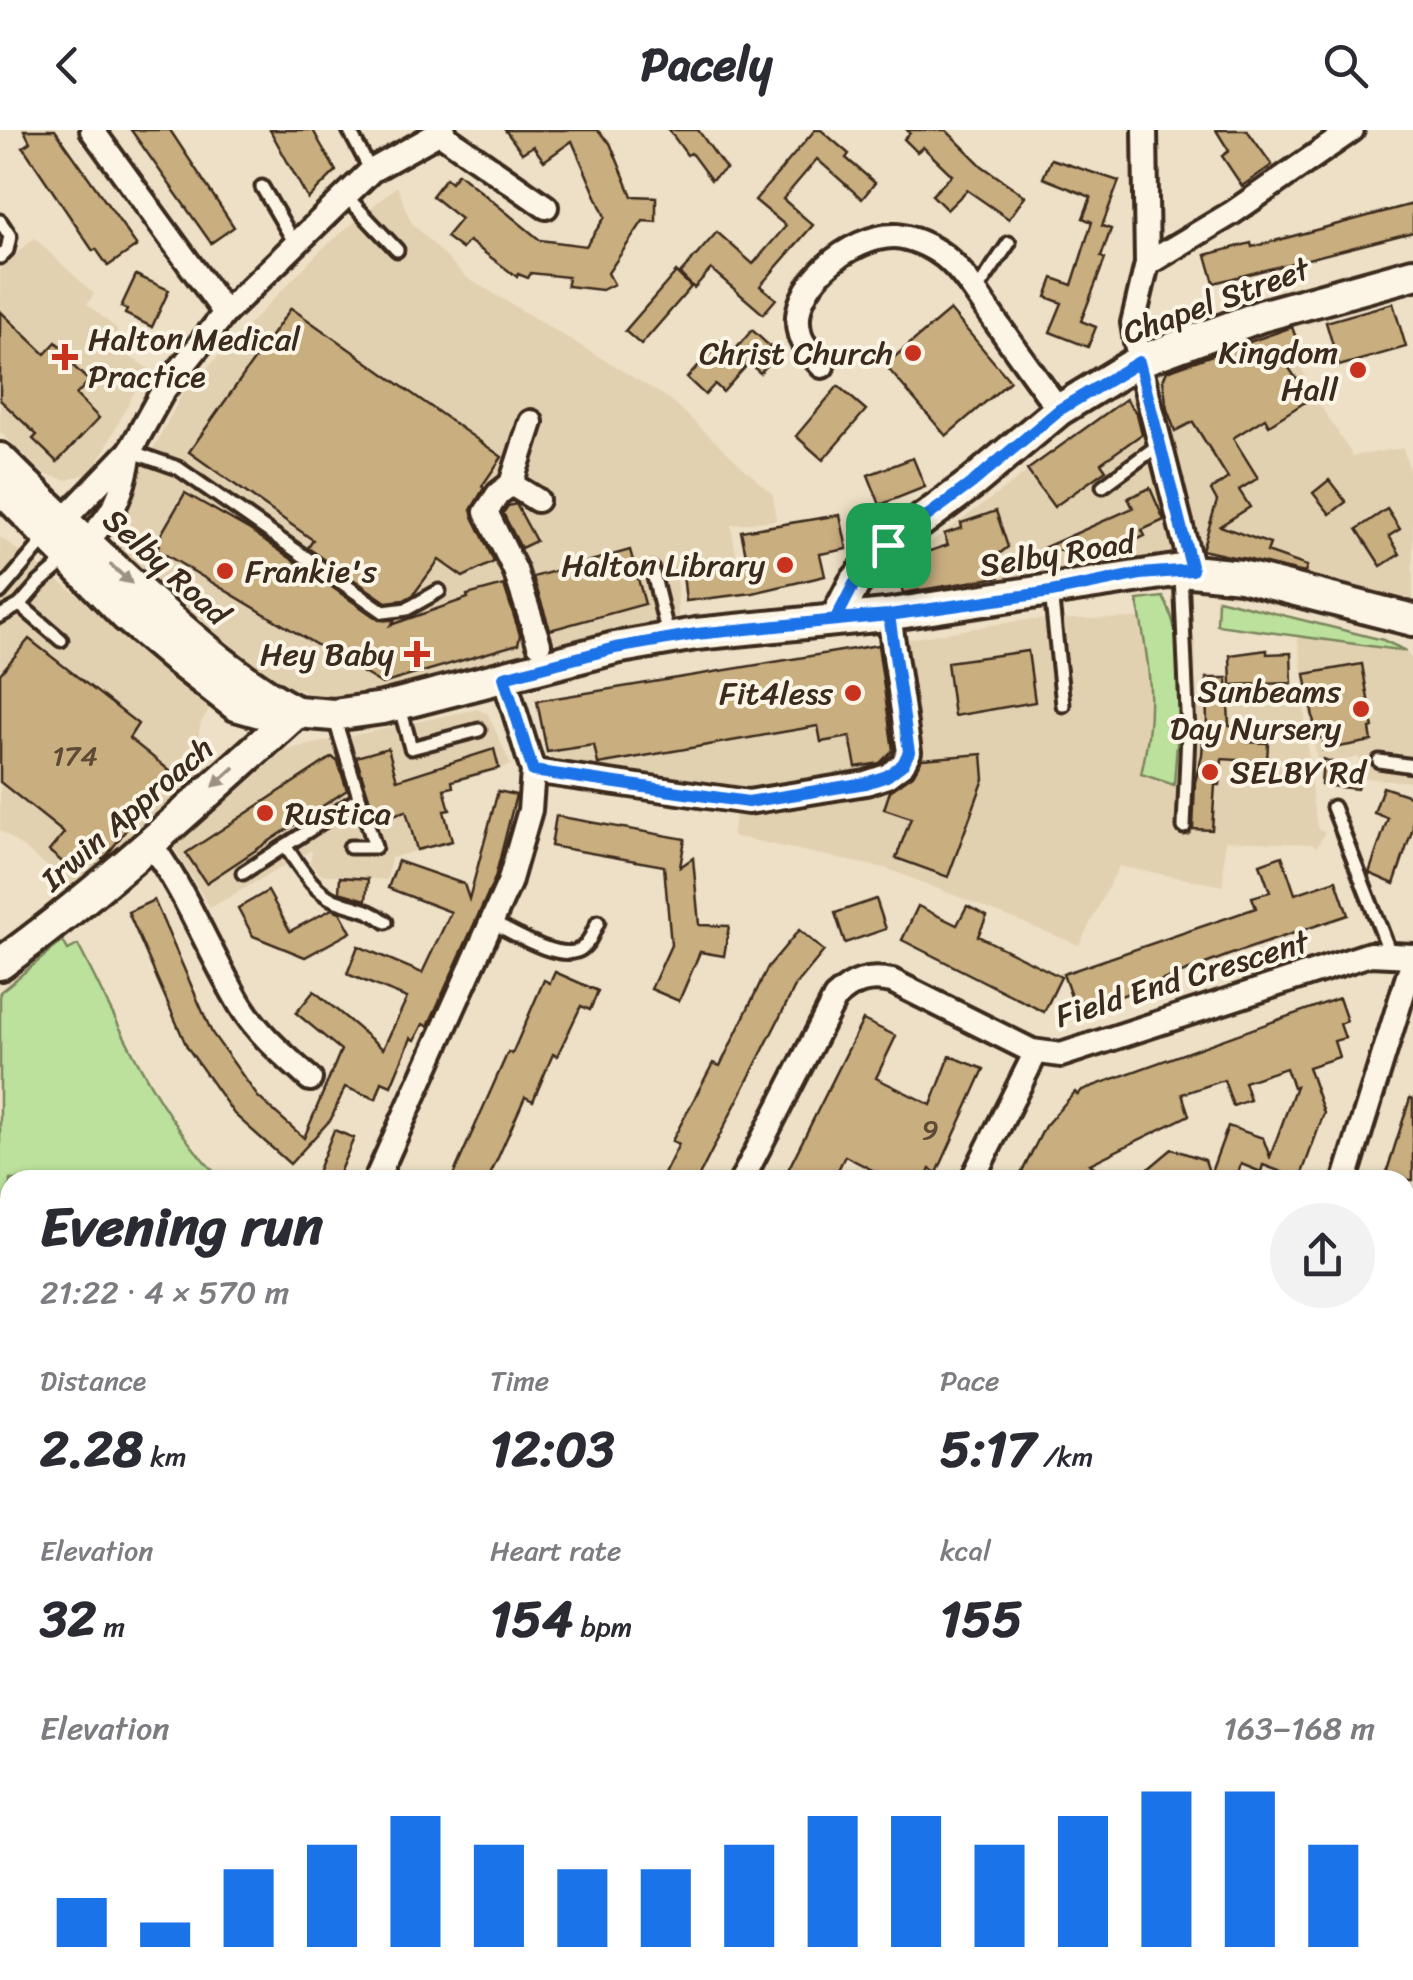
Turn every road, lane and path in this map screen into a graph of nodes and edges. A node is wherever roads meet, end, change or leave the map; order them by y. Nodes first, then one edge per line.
1 (92, 130) edge
2 (349, 130) edge
3 (1144, 130) edge
4 (1352, 130) edge
5 (442, 131) edge
6 (371, 171) junction
7 (262, 187) dead end
8 (345, 195) junction
9 (546, 207) dead end
10 (0, 221) edge
11 (1008, 243) dead end
12 (296, 245) junction
13 (397, 250) dead end
14 (0, 257) edge
15 (1147, 264) junction
16 (1413, 274) edge
17 (976, 293) junction
18 (225, 313) junction
19 (1139, 362) junction
20 (822, 366) dead end
21 (1059, 410) junction
22 (531, 422) dead end
23 (1161, 443) junction
24 (130, 451) junction
25 (0, 458) edge
26 (511, 484) junction
27 (1103, 486) dead end
28 (0, 487) edge
29 (536, 500) dead end
30 (66, 540) junction
31 (652, 569) dead end
32 (1187, 570) junction
33 (0, 592) edge
34 (439, 592) dead end
35 (1051, 592) junction
36 (20, 605) junction
37 (889, 615) junction
38 (0, 616) edge
39 (836, 619) junction
40 (1413, 620) edge
41 (669, 639) junction
42 (61, 640) dead end
43 (540, 644) dead end
44 (504, 677) junction
45 (399, 704) junction
46 (1063, 704) dead end
47 (296, 712) junction
48 (333, 715) junction
49 (479, 730) dead end
50 (1380, 762) dead end
51 (1413, 766) edge
52 (533, 771) junction
53 (360, 798) junction
54 (1333, 807) dead end
55 (1184, 826) dead end
56 (150, 843) junction
57 (285, 846) junction
58 (350, 847) dead end
59 (243, 873) dead end
60 (386, 922) dead end
61 (491, 922) junction
62 (598, 922) dead end
63 (1405, 956) edge
64 (0, 964) edge
65 (1036, 1052) junction
66 (310, 1079) dead end
67 (380, 1170) edge
68 (747, 1170) edge
69 (977, 1170) edge
70 (1348, 1170) edge

1 - 18 street
2 - 6 lane
3 - 15 street
4 - 15 street
5 - 6 street
5 - 9 street
6 - 8 street
7 - 12 lane
8 - 12 street
8 - 13 lane
10 - 14 lane
11 - 17 lane
12 - 18 street
15 - 19 street
16 - 19 main road, Chapel Street
17 - 20 street
17 - 21 street
18 - 24 street
19 - 21 main road, Chapel Street
19 - 23 street
21 - 39 main road, Chapel Street
22 - 26 street
23 - 27 lane
23 - 32 street
24 - 30 street
24 - 34 lane
25 - 30 main road, Selby Road
26 - 29 street
26 - 43 street
28 - 30 main road, Selby Road
30 - 33 lane
30 - 36 lane
30 - 47 main road, Selby Road
31 - 41 lane
32 - 35 main road, Selby Road
32 - 40 main road, Selby Road
32 - 55 lane
35 - 37 main road, Selby Road
35 - 46 lane
36 - 38 lane
36 - 42 lane
37 - 39 main road, Selby Road
37 - 52 street
39 - 41 main road, Selby Road
41 - 44 main road, Selby Road
44 - 45 main road, Selby Road
44 - 52 street
45 - 48 main road, Selby Road
45 - 49 lane
47 - 48 main road, Selby Road
47 -> 56 main road, Irwin Approach
48 - 53 lane
50 - 51 lane
52 - 61 street
53 - 57 lane
53 - 58 lane
54 - 63 lane
56 - 64 main road, Irwin Approach
56 - 66 street
57 - 59 lane
57 - 60 lane
61 - 62 lane
61 - 67 street
63 - 65 street, Field End Crescent
63 - 70 street
65 - 68 street, Field End Crescent
65 - 69 street

